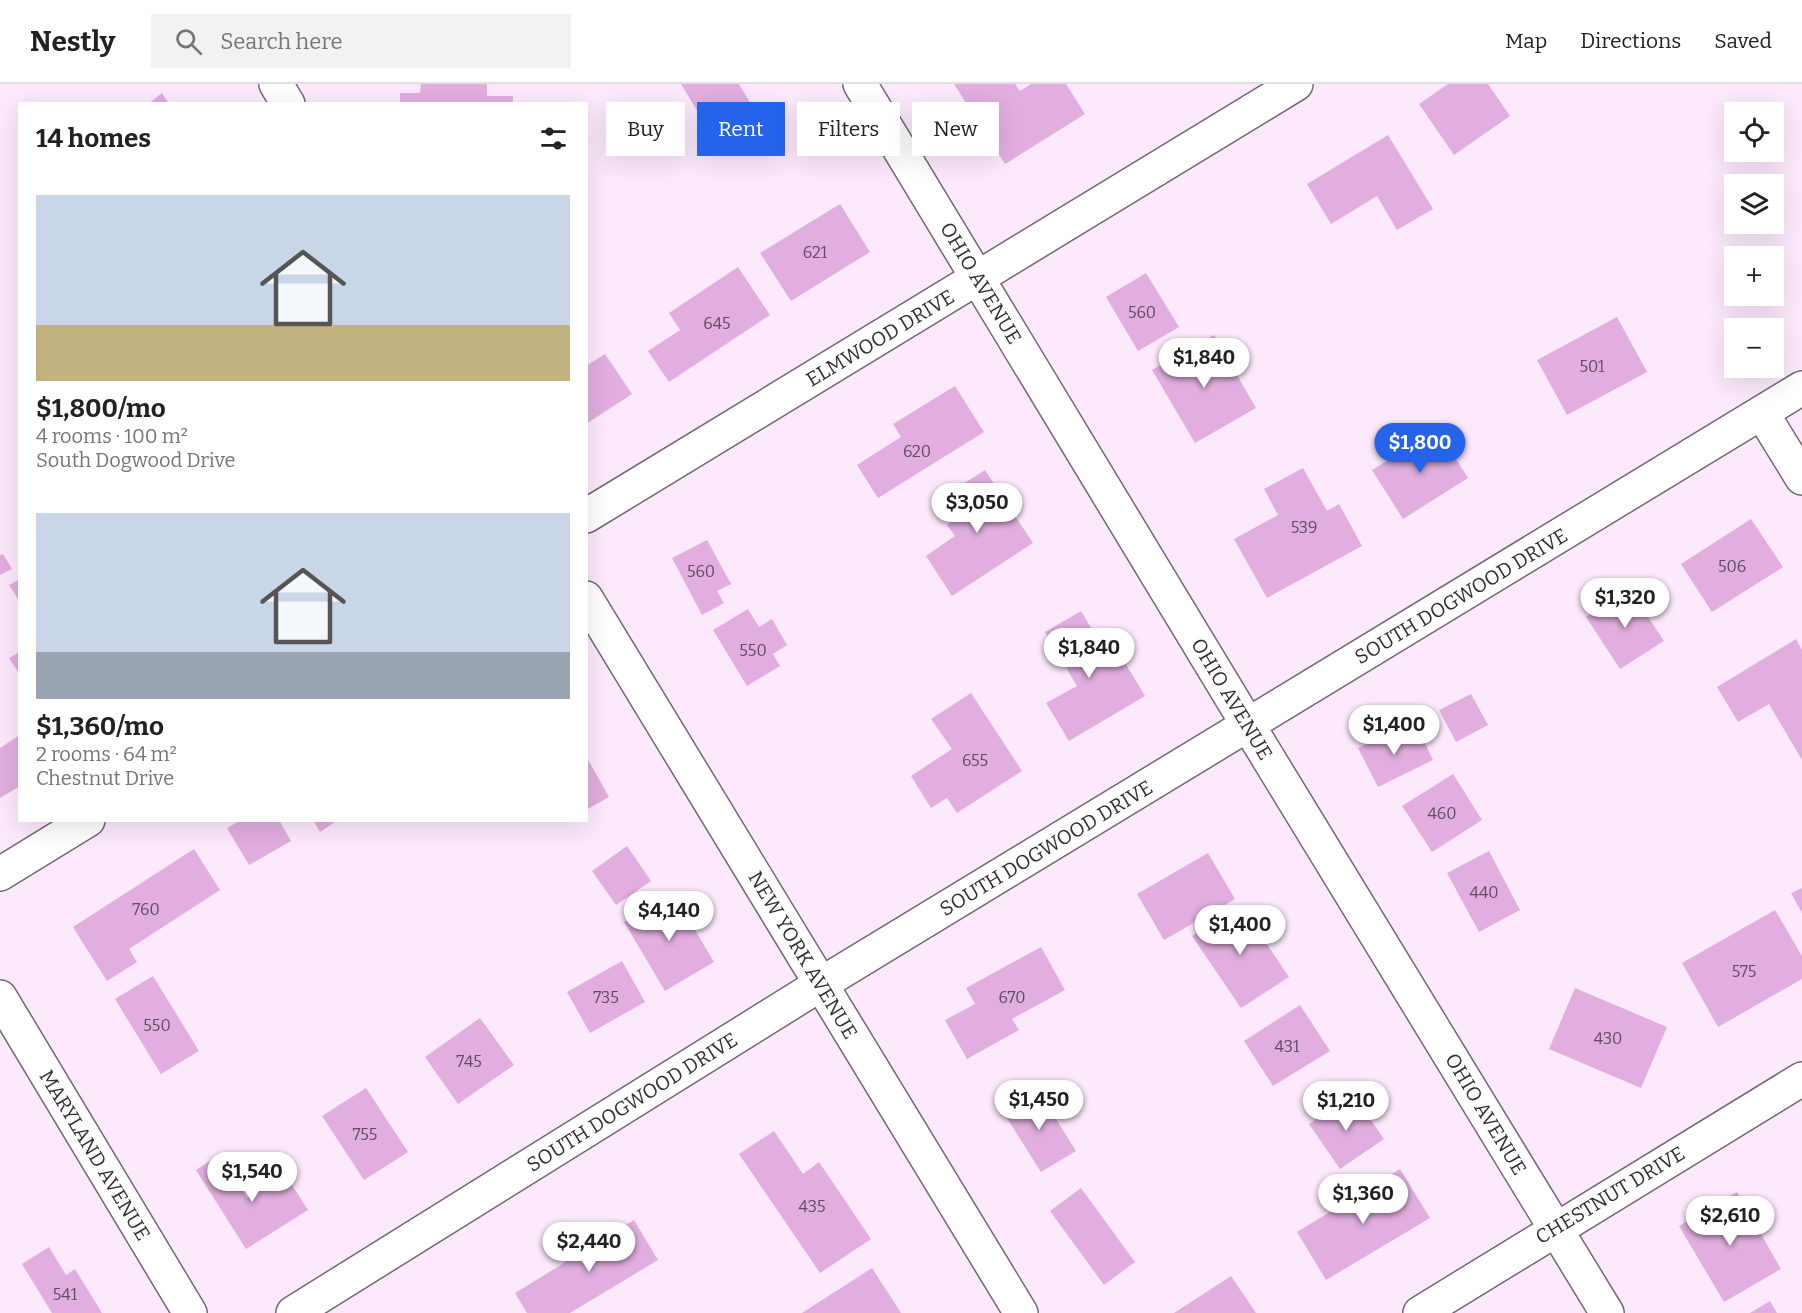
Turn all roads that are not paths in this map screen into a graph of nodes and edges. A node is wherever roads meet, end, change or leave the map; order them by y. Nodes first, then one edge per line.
1 (276, 84) edge
2 (860, 84) edge
3 (1296, 84) edge
4 (287, 102) edge
5 (979, 279) junction
6 (1802, 388) edge
7 (1762, 413) junction
8 (1802, 478) edge
9 (588, 515) edge
10 (588, 601) edge
11 (1248, 725) junction
12 (85, 822) edge
13 (0, 874) edge
14 (821, 984) junction
15 (0, 997) edge
16 (1802, 1079) edge
17 (1556, 1228) junction
18 (190, 1313) edge
19 (293, 1313) edge
20 (1021, 1313) edge
21 (1419, 1313) edge
22 (1607, 1313) edge

1 - 4 street
2 - 5 street, OHIO AVENUE
3 - 5 street, ELMWOOD DRIVE
5 - 9 street, ELMWOOD DRIVE
5 - 11 street, OHIO AVENUE
6 - 7 street, SOUTH DOGWOOD DRIVE
7 - 8 street
7 - 11 street, SOUTH DOGWOOD DRIVE
10 - 14 street, NEW YORK AVENUE
11 - 14 street, SOUTH DOGWOOD DRIVE
11 - 17 street, OHIO AVENUE
12 - 13 street
14 - 19 street, SOUTH DOGWOOD DRIVE
14 - 20 street, NEW YORK AVENUE
15 - 18 street, MARYLAND AVENUE
16 - 17 street, CHESTNUT DRIVE
17 - 21 street, CHESTNUT DRIVE
17 - 22 street, OHIO AVENUE

